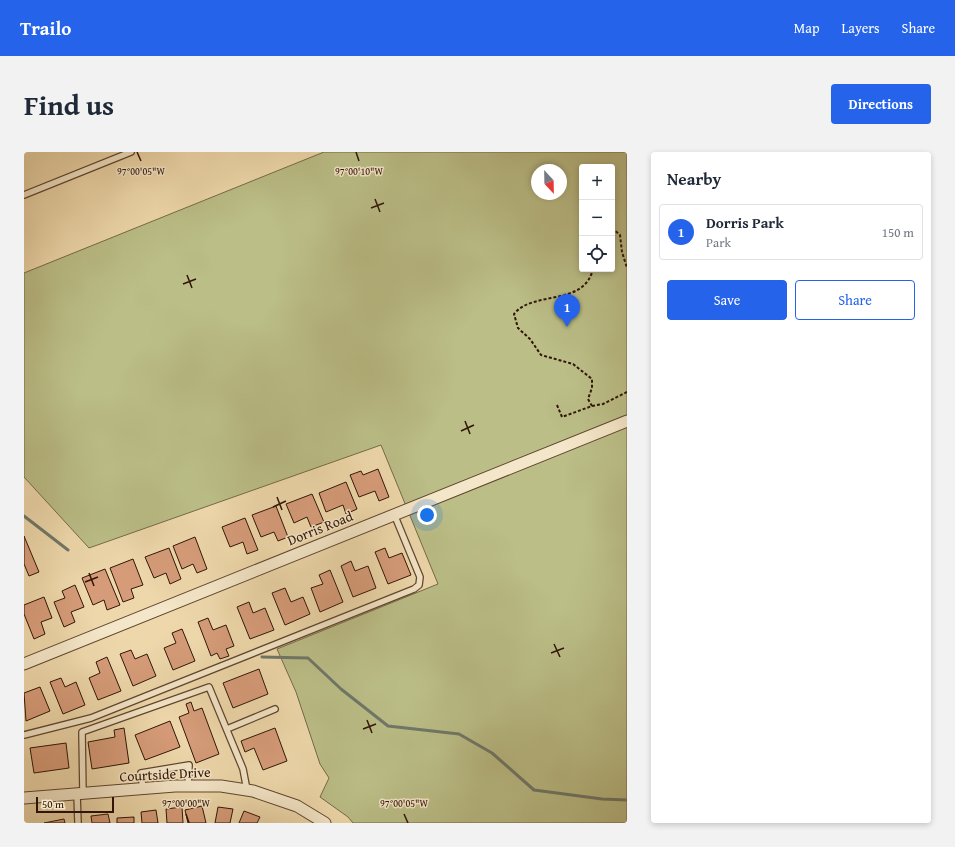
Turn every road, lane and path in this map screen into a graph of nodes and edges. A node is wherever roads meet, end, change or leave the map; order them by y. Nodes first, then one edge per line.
1 (131, 152) edge
2 (24, 195) edge
3 (615, 231) edge
4 (627, 268) edge
5 (592, 272) edge
6 (627, 392) edge
7 (557, 405) dead end
8 (592, 406) junction
9 (627, 420) edge
10 (394, 514) junction
11 (24, 664) edge
12 (275, 710) dead end
13 (227, 729) junction
14 (24, 735) edge
15 (188, 786) junction
16 (143, 789) junction
17 (247, 790) junction
18 (80, 794) junction
19 (24, 798) edge
20 (78, 823) edge
21 (325, 823) edge

1 - 2 lane
3 - 4 path
5 - 8 path
6 - 8 path
7 - 8 path
9 - 10 street, Dorris Road
10 - 11 street, Dorris Road
10 - 14 lane
12 - 13 lane
13 - 17 lane
13 - 18 lane
15 - 16 street, Courtside Drive
15 - 16 lane
15 - 17 street, Courtside Drive
16 - 18 street, Courtside Drive
17 - 21 street, Courtside Drive
18 - 19 street, Courtside Drive
18 - 20 lane

